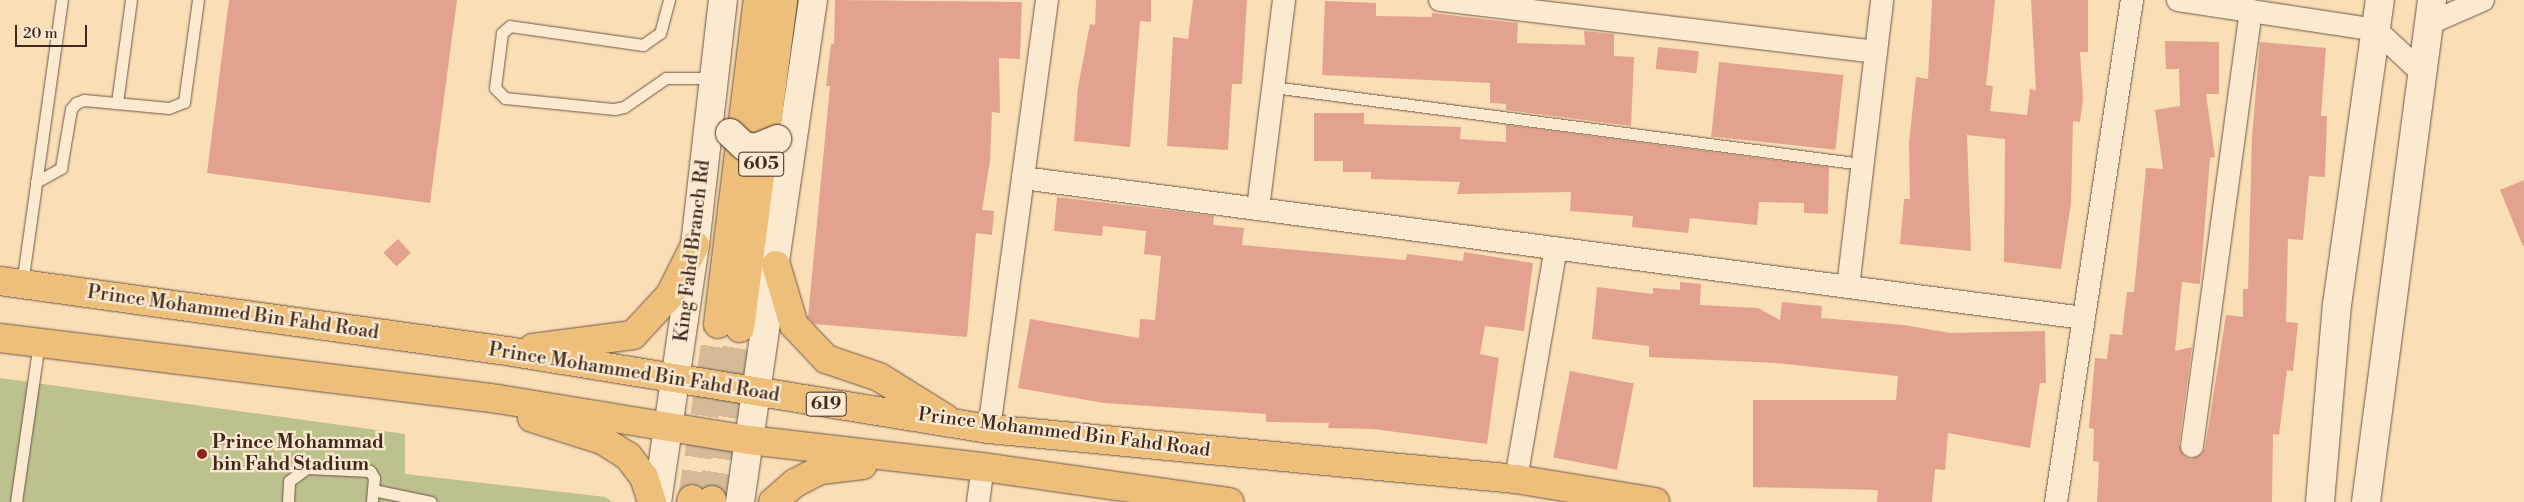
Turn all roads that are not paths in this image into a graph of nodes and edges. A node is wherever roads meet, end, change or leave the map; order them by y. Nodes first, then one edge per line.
1 (62, 0) edge
2 (131, 0) edge
3 (198, 0) edge
4 (669, 0) edge
5 (723, 0) edge
6 (758, 0) edge
7 (783, 0) edge
8 (813, 0) edge
9 (1047, 0) edge
10 (1284, 0) edge
11 (1440, 0) edge
12 (1882, 0) edge
13 (2132, 0) edge
14 (2178, 0) edge
15 (2380, 0) edge
16 (2483, 0) edge
17 (2251, 11) junction
18 (2430, 12) edge
19 (2376, 30) junction
20 (1876, 52) junction
21 (2420, 70) junction
22 (712, 78) junction
23 (1273, 88) junction
24 (801, 94) junction
25 (117, 103) junction
26 (1862, 164) junction
27 (1023, 178) junction
28 (36, 182) junction
29 (1258, 209) junction
30 (695, 244) junction
31 (1556, 248) junction
32 (776, 265) junction
33 (11, 283) edge
34 (1848, 287) junction
35 (2083, 318) junction
36 (0, 338) edge
37 (39, 342) junction
38 (507, 351) junction
39 (677, 381) junction
40 (756, 394) junction
41 (498, 400) junction
42 (951, 421) junction
43 (989, 428) junction
44 (670, 429) junction
45 (749, 440) junction
46 (2192, 446) dead end
47 (945, 463) junction
48 (984, 467) junction
49 (1516, 479) junction
50 (373, 496) edge
51 (16, 502) edge
52 (288, 502) edge
53 (430, 502) edge
54 (652, 502) edge
55 (657, 502) edge
56 (740, 502) edge
57 (773, 502) edge
58 (978, 502) edge
59 (1230, 502) edge
60 (1655, 502) edge
61 (2056, 502) edge
62 (2320, 502) edge
63 (2366, 502) edge

1 - 28 lane
2 - 25 lane
3 - 25 lane
4 - 22 lane
5 - 22 main road, King Fahd Branch Rd
6 - 7 highway, 605
8 - 24 main road
9 - 27 street
10 - 23 street
11 - 20 street
12 - 20 street
13 - 35 street
14 - 17 street
15 - 19 main road
16 - 18 street
17 - 19 street
17 - 46 street
18 - 21 main road
19 - 21 street
19 - 62 main road
20 - 26 street
21 - 63 main road
22 - 24 main road, bridge
22 - 30 main road, King Fahd Branch Rd
23 - 26 lane
23 - 29 street
24 - 32 main road
25 - 28 lane
26 - 34 street
27 - 29 street
27 - 43 street
28 - 33 lane
29 - 31 street
30 - 38 highway
30 - 39 main road, King Fahd Branch Rd
31 - 34 street
31 - 49 street
32 - 40 main road
32 - 42 highway
33 - 38 highway, Prince Mohammed Bin Fahd Road / 619
34 - 35 street
35 - 61 street
36 - 37 highway, 619
37 - 41 highway, 619
37 - 51 lane
38 - 39 highway, Prince Mohammed Bin Fahd Road / 619
39 - 40 highway, Prince Mohammed Bin Fahd Road / 619
39 - 44 main road, King Fahd Branch Rd
40 - 42 highway, Prince Mohammed Bin Fahd Road / 619
40 - 45 main road
41 - 44 highway, 619
41 - 54 highway
42 - 43 highway, Prince Mohammed Bin Fahd Road / 619
43 - 49 highway, Prince Mohammed Bin Fahd Road / 619
44 - 45 highway, 619
44 - 55 main road, King Fahd Branch Rd
45 - 47 highway, 619
45 - 56 main road
47 - 48 highway, 619
47 - 57 highway
48 - 58 street
48 - 59 highway, 619
49 - 60 highway, Prince Mohammed Bin Fahd Road / 619
50 - 52 lane
50 - 53 lane

